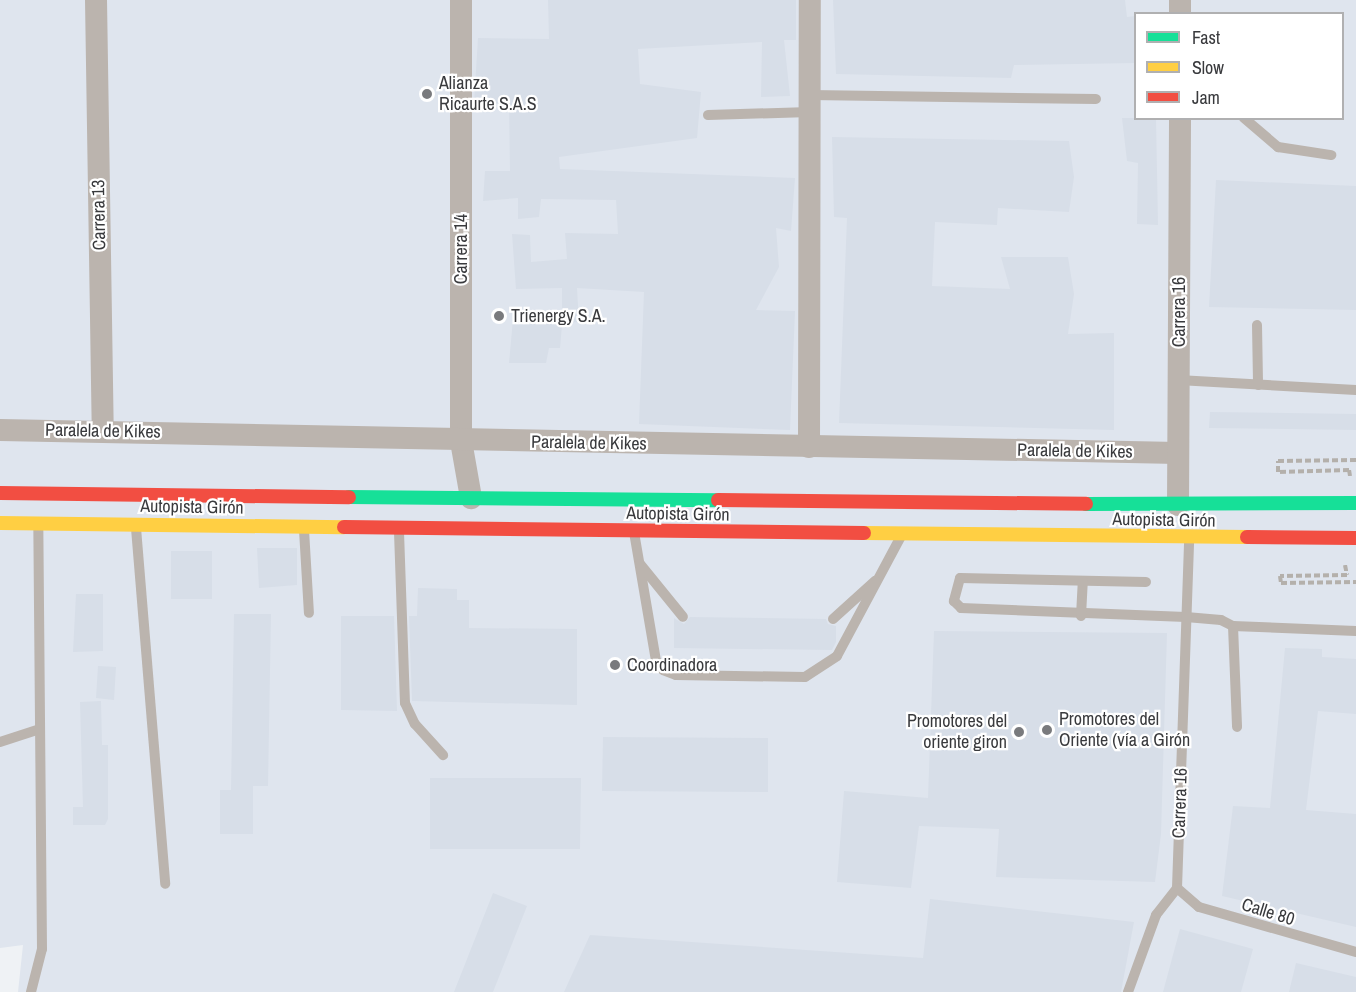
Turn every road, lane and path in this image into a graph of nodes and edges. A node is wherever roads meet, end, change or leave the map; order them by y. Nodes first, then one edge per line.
1 (96, 0) edge
2 (462, 0) edge
3 (810, 0) edge
4 (1096, 99) dead end
5 (810, 104) junction
6 (708, 115) dead end
7 (1179, 120) edge
8 (1246, 120) edge
9 (1331, 155) dead end
10 (1257, 326) dead end
11 (1178, 380) junction
12 (1258, 385) junction
13 (1356, 390) edge
14 (0, 430) edge
15 (103, 430) junction
16 (461, 441) junction
17 (809, 447) junction
18 (1178, 453) junction
19 (1356, 460) edge
20 (1340, 480) dead end
21 (0, 493) edge
22 (471, 498) junction
23 (1356, 503) edge
24 (1178, 506) junction
25 (0, 523) edge
26 (38, 523) junction
27 (135, 524) junction
28 (304, 527) junction
29 (398, 529) junction
30 (634, 532) junction
31 (902, 535) junction
32 (1189, 538) junction
33 (1356, 538) edge
34 (640, 564) junction
35 (1336, 565) dead end
36 (880, 575) junction
37 (1083, 580) junction
38 (1146, 582) dead end
39 (1356, 582) edge
40 (309, 613) dead end
41 (1081, 616) junction
42 (682, 617) dead end
43 (1186, 617) junction
44 (832, 619) dead end
45 (1233, 626) junction
46 (1356, 631) edge
47 (1237, 727) dead end
48 (40, 729) junction
49 (0, 742) edge
50 (443, 755) dead end
51 (165, 885) dead end
52 (1177, 888) junction
53 (1356, 952) edge
54 (31, 992) edge
55 (1128, 992) edge

1 - 15 street, Carrera 13
2 - 16 street, Carrera 14
3 - 5 street
4 - 5 lane
5 - 6 lane
5 - 17 street
7 - 11 street, Carrera 16
8 - 9 lane
10 - 12 lane
11 - 12 lane
11 - 18 street, Carrera 16
12 - 13 lane
14 - 15 street, Paralela de Kikes
15 - 16 street, Paralela de Kikes
16 - 17 street, Paralela de Kikes
16 - 22 street, Carrera 14
17 - 18 street, Paralela de Kikes
18 - 24 street, Carrera 16
19 - 20 path
21 - 22 highway, Autopista Girón
22 - 24 highway, Autopista Girón
23 - 24 highway, Autopista Girón
25 - 26 highway, Autopista Girón
26 - 27 highway, Autopista Girón
26 - 48 lane
27 - 28 highway, Autopista Girón
27 - 51 lane
28 - 29 highway, Autopista Girón
28 - 40 lane
29 - 30 highway, Autopista Girón
29 - 50 lane
30 - 31 highway, Autopista Girón
30 - 34 lane
31 - 32 highway, Autopista Girón
31 - 36 lane
32 - 33 highway, Autopista Girón
32 - 43 lane, Carrera 16
34 - 36 lane
34 - 42 lane
35 - 39 path
36 - 44 lane
37 - 38 lane
37 - 41 lane
37 - 41 lane
41 - 43 lane
43 - 45 lane
43 - 52 lane, Carrera 16
45 - 46 lane
45 - 47 lane
48 - 49 lane
48 - 54 lane
52 - 53 lane, Calle 80
52 - 55 lane

